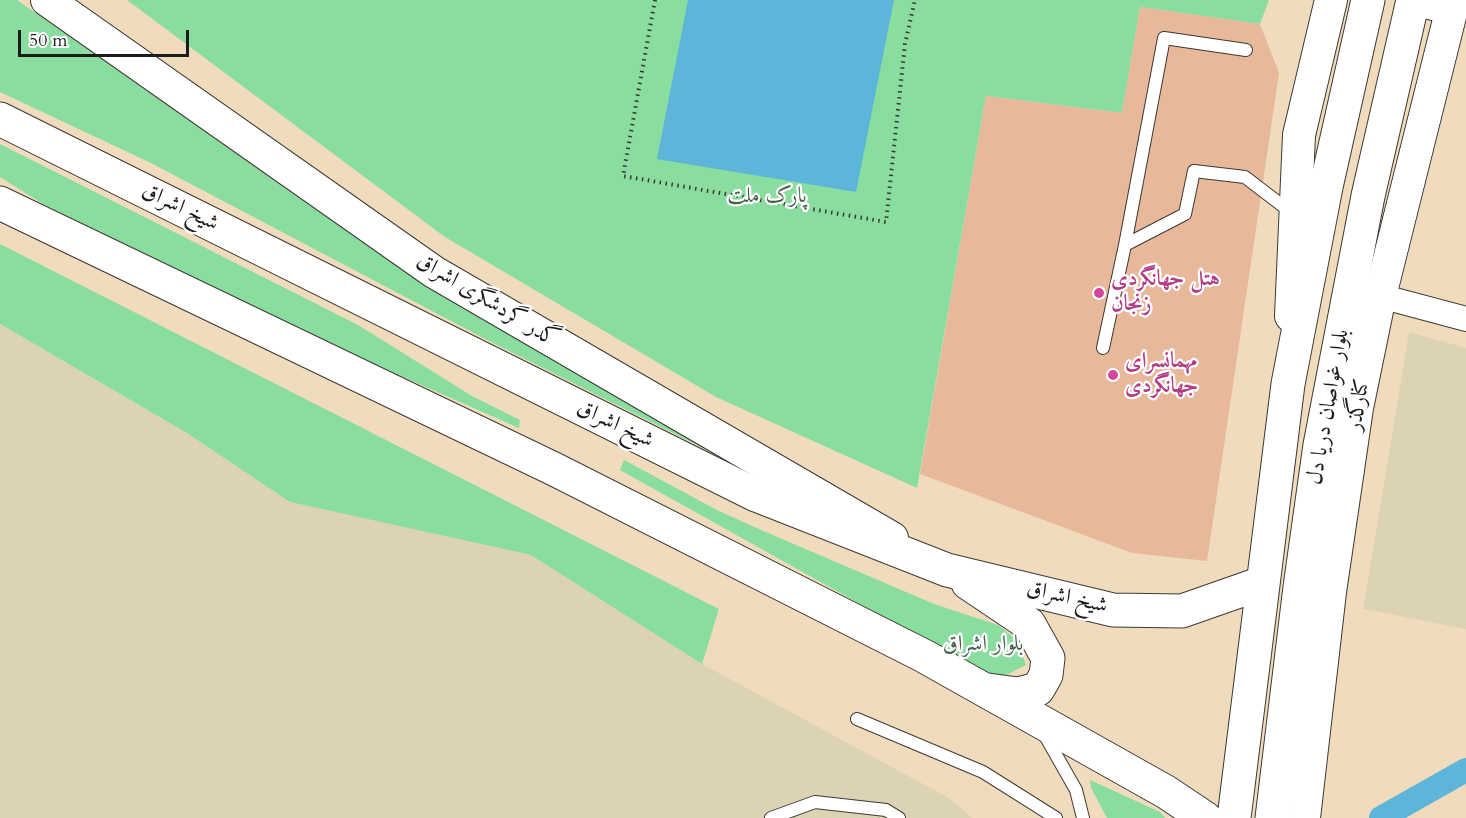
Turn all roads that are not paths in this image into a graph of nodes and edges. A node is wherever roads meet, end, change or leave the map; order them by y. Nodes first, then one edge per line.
1 (47, 0) edge
2 (1331, 0) edge
3 (1368, 0) edge
4 (1413, 0) edge
5 (1419, 0) edge
6 (1453, 4) edge
7 (1246, 51) dead end
8 (0, 119) edge
9 (0, 203) edge
10 (1295, 215) junction
11 (1125, 245) junction
12 (1380, 296) junction
13 (1466, 319) edge
14 (1103, 348) dead end
15 (1288, 384) junction
16 (947, 570) junction
17 (1262, 583) junction
18 (983, 690) junction
19 (857, 719) dead end
20 (1036, 720) junction
21 (771, 818) edge
22 (899, 818) edge
23 (1056, 818) edge
24 (1083, 818) edge
25 (1205, 818) edge
26 (1234, 818) edge
27 (1272, 818) edge
28 (1304, 818) edge

1 - 16 street, گدر گردشگری اشراق
2 - 10 street
3 - 15 main road, بلوار غواصان دریا دل
4 - 27 main road, بلوار غواصان دریا دل
5 - 6 main road
6 - 12 street, کنارگذر
7 - 11 lane
8 - 16 main road, شیخ اشراق
9 - 18 main road
10 - 11 lane
10 - 15 street
11 - 14 lane
12 - 13 street
12 - 28 street, کنارگذر
15 - 17 main road, بلوار غواصان دریا دل
16 - 17 main road, شیخ اشراق
16 - 18 main road
17 - 26 main road, بلوار غواصان دریا دل
18 - 20 main road
19 - 23 lane
20 - 24 lane
20 - 25 main road
21 - 22 lane

